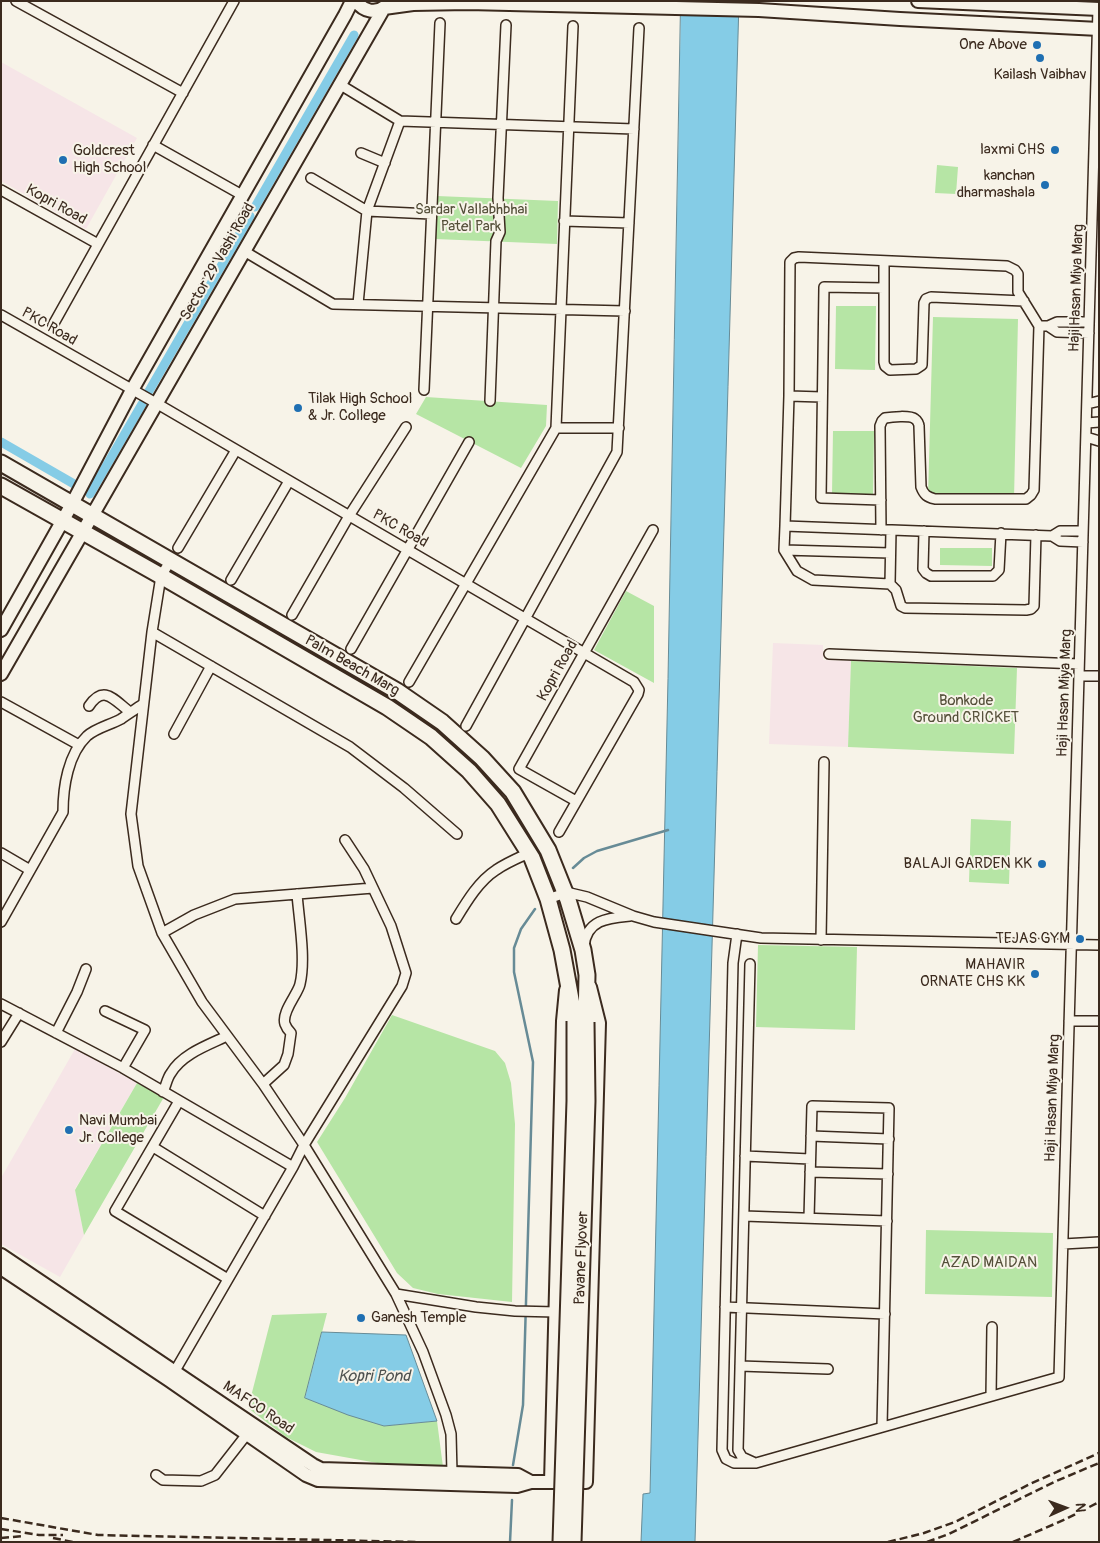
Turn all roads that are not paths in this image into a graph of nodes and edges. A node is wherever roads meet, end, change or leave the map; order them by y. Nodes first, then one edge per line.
1 (16, 1) edge
2 (234, 1) edge
3 (352, 1) edge
4 (356, 1) edge
5 (918, 1) edge
6 (387, 5) edge
7 (1099, 9) edge
8 (440, 23) dead end
9 (506, 25) dead end
10 (573, 26) dead end
11 (639, 28) dead end
12 (1098, 29) edge
13 (339, 84) junction
14 (183, 93) junction
15 (400, 121) junction
16 (435, 122) junction
17 (501, 124) junction
18 (568, 127) junction
19 (634, 129) junction
20 (153, 145) junction
21 (361, 152) dead end
22 (384, 163) junction
23 (311, 178) dead end
24 (1, 190) edge
25 (242, 195) junction
26 (367, 211) junction
27 (431, 214) junction
28 (1096, 219) edge
29 (564, 221) junction
30 (629, 223) junction
31 (98, 244) junction
32 (244, 251) junction
33 (884, 260) junction
34 (884, 288) junction
35 (1024, 301) junction
36 (358, 304) junction
37 (427, 306) junction
38 (494, 308) junction
39 (561, 310) junction
40 (624, 311) junction
41 (1, 315) edge
42 (1093, 317) edge
43 (53, 325) dead end
44 (1043, 326) junction
45 (1089, 333) junction
46 (132, 390) junction
47 (424, 390) dead end
48 (789, 396) junction
49 (822, 397) junction
50 (1099, 400) edge
51 (490, 401) dead end
52 (156, 403) junction
53 (1087, 404) junction
54 (1099, 422) edge
55 (1086, 423) junction
56 (406, 427) dead end
57 (556, 428) junction
58 (619, 428) junction
59 (1086, 437) junction
60 (1099, 441) edge
61 (469, 442) dead end
62 (236, 450) junction
63 (1, 463) edge
64 (289, 481) junction
65 (1, 486) edge
66 (881, 500) junction
67 (72, 504) junction
68 (92, 515) junction
69 (349, 516) junction
70 (62, 521) junction
71 (785, 526) junction
72 (653, 530) dead end
73 (881, 530) junction
74 (891, 530) junction
75 (924, 531) junction
76 (1083, 531) junction
77 (82, 532) junction
78 (1001, 534) junction
79 (1036, 535) junction
80 (1052, 536) junction
81 (1083, 542) junction
82 (408, 550) junction
83 (784, 550) junction
84 (890, 553) junction
85 (174, 554) junction
86 (161, 576) junction
87 (231, 580) dead end
88 (466, 584) junction
89 (890, 584) junction
90 (292, 614) dead end
91 (525, 618) junction
92 (1, 630) edge
93 (152, 632) junction
94 (351, 649) dead end
95 (584, 653) junction
96 (829, 654) dead end
97 (1080, 664) junction
98 (211, 666) junction
99 (1, 674) edge
100 (1079, 676) junction
101 (1099, 676) edge
102 (409, 682) dead end
103 (1, 702) edge
104 (144, 704) junction
105 (89, 706) dead end
106 (130, 712) junction
107 (466, 726) dead end
108 (174, 734) dead end
109 (80, 745) junction
110 (824, 762) dead end
111 (576, 802) junction
112 (559, 832) dead end
113 (457, 834) dead end
114 (345, 840) dead end
115 (1, 853) edge
116 (528, 853) junction
117 (30, 870) junction
118 (373, 888) junction
119 (565, 893) junction
120 (297, 894) junction
121 (548, 899) junction
122 (633, 916) junction
123 (456, 918) dead end
124 (1, 922) edge
125 (162, 933) junction
126 (734, 934) junction
127 (821, 940) junction
128 (1072, 945) junction
129 (1099, 945) edge
130 (583, 950) junction
131 (750, 964) dead end
132 (86, 969) dead end
133 (587, 975) junction
134 (567, 976) junction
135 (1, 1004) edge
136 (105, 1011) dead end
137 (19, 1013) junction
138 (580, 1021) junction
139 (1069, 1021) junction
140 (1099, 1021) edge
141 (56, 1033) junction
142 (227, 1036) junction
143 (1, 1042) edge
144 (123, 1068) junction
145 (263, 1084) junction
146 (164, 1092) junction
147 (179, 1101) junction
148 (811, 1136) junction
149 (889, 1139) junction
150 (304, 1145) junction
151 (153, 1147) junction
152 (745, 1156) junction
153 (810, 1159) junction
154 (293, 1167) junction
155 (810, 1172) junction
156 (888, 1174) junction
157 (265, 1216) junction
158 (744, 1216) junction
159 (809, 1218) junction
160 (887, 1221) junction
161 (1099, 1242) edge
162 (1063, 1244) junction
163 (1, 1255) edge
164 (1, 1268) edge
165 (228, 1279) junction
166 (396, 1294) junction
167 (725, 1307) junction
168 (742, 1307) junction
169 (556, 1312) junction
170 (885, 1314) junction
171 (992, 1327) dead end
172 (740, 1366) junction
173 (828, 1369) dead end
174 (172, 1376) junction
175 (991, 1396) junction
176 (882, 1427) junction
177 (247, 1434) junction
178 (756, 1463) junction
179 (452, 1473) junction
180 (156, 1475) dead end
181 (532, 1482) junction
182 (551, 1482) junction
183 (561, 1542) edge
184 (573, 1542) edge

1 - 14 street
2 - 14 street
3 - 25 main road, Sector 29 Vashi Road
4 - 6 main road
5 - 7 main road
6 - 12 main road
6 - 13 main road, Sector 29 Vashi Road
7 - 12 street, Haji Hasan Miya Marg
8 - 16 street
9 - 17 street
10 - 18 street
11 - 19 street
12 - 28 street, Haji Hasan Miya Marg
13 - 15 street
13 - 32 main road, Sector 29 Vashi Road
14 - 20 street
15 - 16 street
15 - 22 street
16 - 17 street
16 - 27 street
17 - 18 street
17 - 38 street
18 - 19 street
18 - 29 street
19 - 30 street
20 - 25 street
20 - 31 street
21 - 22 street
22 - 26 street
23 - 26 street
24 - 31 street, Kopri Road
25 - 46 main road, Sector 29 Vashi Road
26 - 27 street
26 - 36 street
27 - 37 street
28 - 42 street, Haji Hasan Miya Marg
29 - 30 street
29 - 39 street
30 - 40 street
31 - 43 street
32 - 36 street
32 - 52 main road, Sector 29 Vashi Road
33 - 34 street
33 - 35 street
33 - 48 street
34 - 35 street
34 - 49 street
35 - 44 street
36 - 37 street
37 - 38 street
37 - 47 street
38 - 39 street
38 - 51 street
39 - 40 street
39 - 57 street
40 - 58 street
41 - 46 street, PKC Road
42 - 44 street
42 - 45 street, Haji Hasan Miya Marg
44 - 45 street
44 - 66 street
45 - 53 street, Haji Hasan Miya Marg
46 - 52 street, PKC Road
46 - 67 main road, Sector 29 Vashi Road
48 - 49 street
48 - 71 street
49 - 66 street
50 - 53 street
52 - 62 street, PKC Road
52 - 68 main road, Sector 29 Vashi Road
53 - 55 street, Haji Hasan Miya Marg
54 - 55 street
55 - 59 street, Haji Hasan Miya Marg
56 - 69 street
57 - 58 street
57 - 88 street
58 - 91 street
59 - 60 street
59 - 76 street, Haji Hasan Miya Marg
61 - 82 street
62 - 64 street, PKC Road
62 - 85 street
63 - 67 main road, Palm Beach Marg
64 - 69 street, PKC Road
64 - 87 street
65 - 70 main road, Palm Beach Marg
66 - 73 street
67 - 68 main road, Palm Beach Marg
67 - 70 main road, Sector 29 Vashi Road
68 - 77 main road, Sector 29 Vashi Road
68 - 85 main road, Palm Beach Marg
69 - 82 street, PKC Road
69 - 90 street
70 - 77 main road, Palm Beach Marg
70 - 92 main road, Sector 29 Vashi Road
71 - 73 street
71 - 83 street
72 - 95 street, Kopri Road
73 - 74 street
74 - 75 street
74 - 84 street
75 - 78 street
75 - 78 street
76 - 80 street
76 - 81 street, Haji Hasan Miya Marg
77 - 86 main road, Palm Beach Marg
77 - 99 main road, Sector 29 Vashi Road
78 - 79 street
79 - 80 street
79 - 89 street
80 - 81 street
81 - 97 street, Haji Hasan Miya Marg
82 - 88 street, PKC Road
82 - 94 street
83 - 84 street
83 - 89 street
84 - 89 street
85 - 86 street
85 - 119 main road, Palm Beach Marg
86 - 93 street
86 - 116 main road, Palm Beach Marg
88 - 91 street, PKC Road
88 - 102 street
91 - 95 street, PKC Road
91 - 107 street
93 - 98 street
93 - 104 street
95 - 111 street, PKC Road
95 - 111 street, Kopri Road
96 - 97 street
97 - 100 street, Haji Hasan Miya Marg
98 - 108 street
98 - 113 street
100 - 101 street
100 - 128 street, Haji Hasan Miya Marg
103 - 109 street
104 - 106 street
104 - 125 street
105 - 106 street
106 - 109 street
109 - 117 street
110 - 127 street
111 - 112 street, PKC Road
114 - 118 street
115 - 117 street
116 - 121 main road, Palm Beach Marg
116 - 123 street
117 - 124 street
118 - 120 street
118 - 150 street
119 - 121 street
119 - 122 street
119 - 130 main road, Palm Beach Marg
120 - 125 street
120 - 145 street
121 - 134 main road, Palm Beach Marg
122 - 126 street
122 - 130 street
125 - 142 street
126 - 127 street
126 - 167 street
127 - 128 street
128 - 129 street
128 - 139 street, Haji Hasan Miya Marg
130 - 133 main road, Palm Beach Marg
131 - 152 street
132 - 141 street
133 - 138 main road, Pavane Flyover
133 - 182 main road, MAFCO Road
134 - 138 main road, Pavane Flyover
134 - 169 main road
135 - 137 street
136 - 144 street
137 - 141 street
137 - 143 street
138 - 183 main road, Pavane Flyover, bridge
138 - 184 main road, Pavane Flyover, bridge
139 - 140 street
139 - 162 street, Haji Hasan Miya Marg
141 - 144 street
142 - 145 street
142 - 146 street
144 - 146 street
145 - 150 street
146 - 147 street
147 - 151 street
147 - 154 street
148 - 149 street
148 - 149 street
148 - 153 street
149 - 156 street
150 - 154 street
150 - 166 street
151 - 157 street
151 - 165 street
152 - 153 street
152 - 158 street
153 - 155 street
154 - 157 street
155 - 156 street
155 - 159 street
156 - 160 street
157 - 165 street
158 - 159 street
158 - 168 street
159 - 160 street
160 - 170 street
161 - 162 street
162 - 175 street, Haji Hasan Miya Marg
163 - 174 main road, MAFCO Road
164 - 174 main road, MAFCO Road
165 - 174 street
166 - 169 street
166 - 179 street
167 - 168 street
167 - 178 street
168 - 170 street
168 - 172 street
169 - 182 main road
170 - 176 street
171 - 175 street
172 - 173 street
172 - 178 street
174 - 177 main road, MAFCO Road
174 - 179 main road, MAFCO Road
175 - 176 street
176 - 178 street
177 - 180 street
177 - 181 main road, MAFCO Road
179 - 181 main road, MAFCO Road
181 - 182 main road, MAFCO Road

